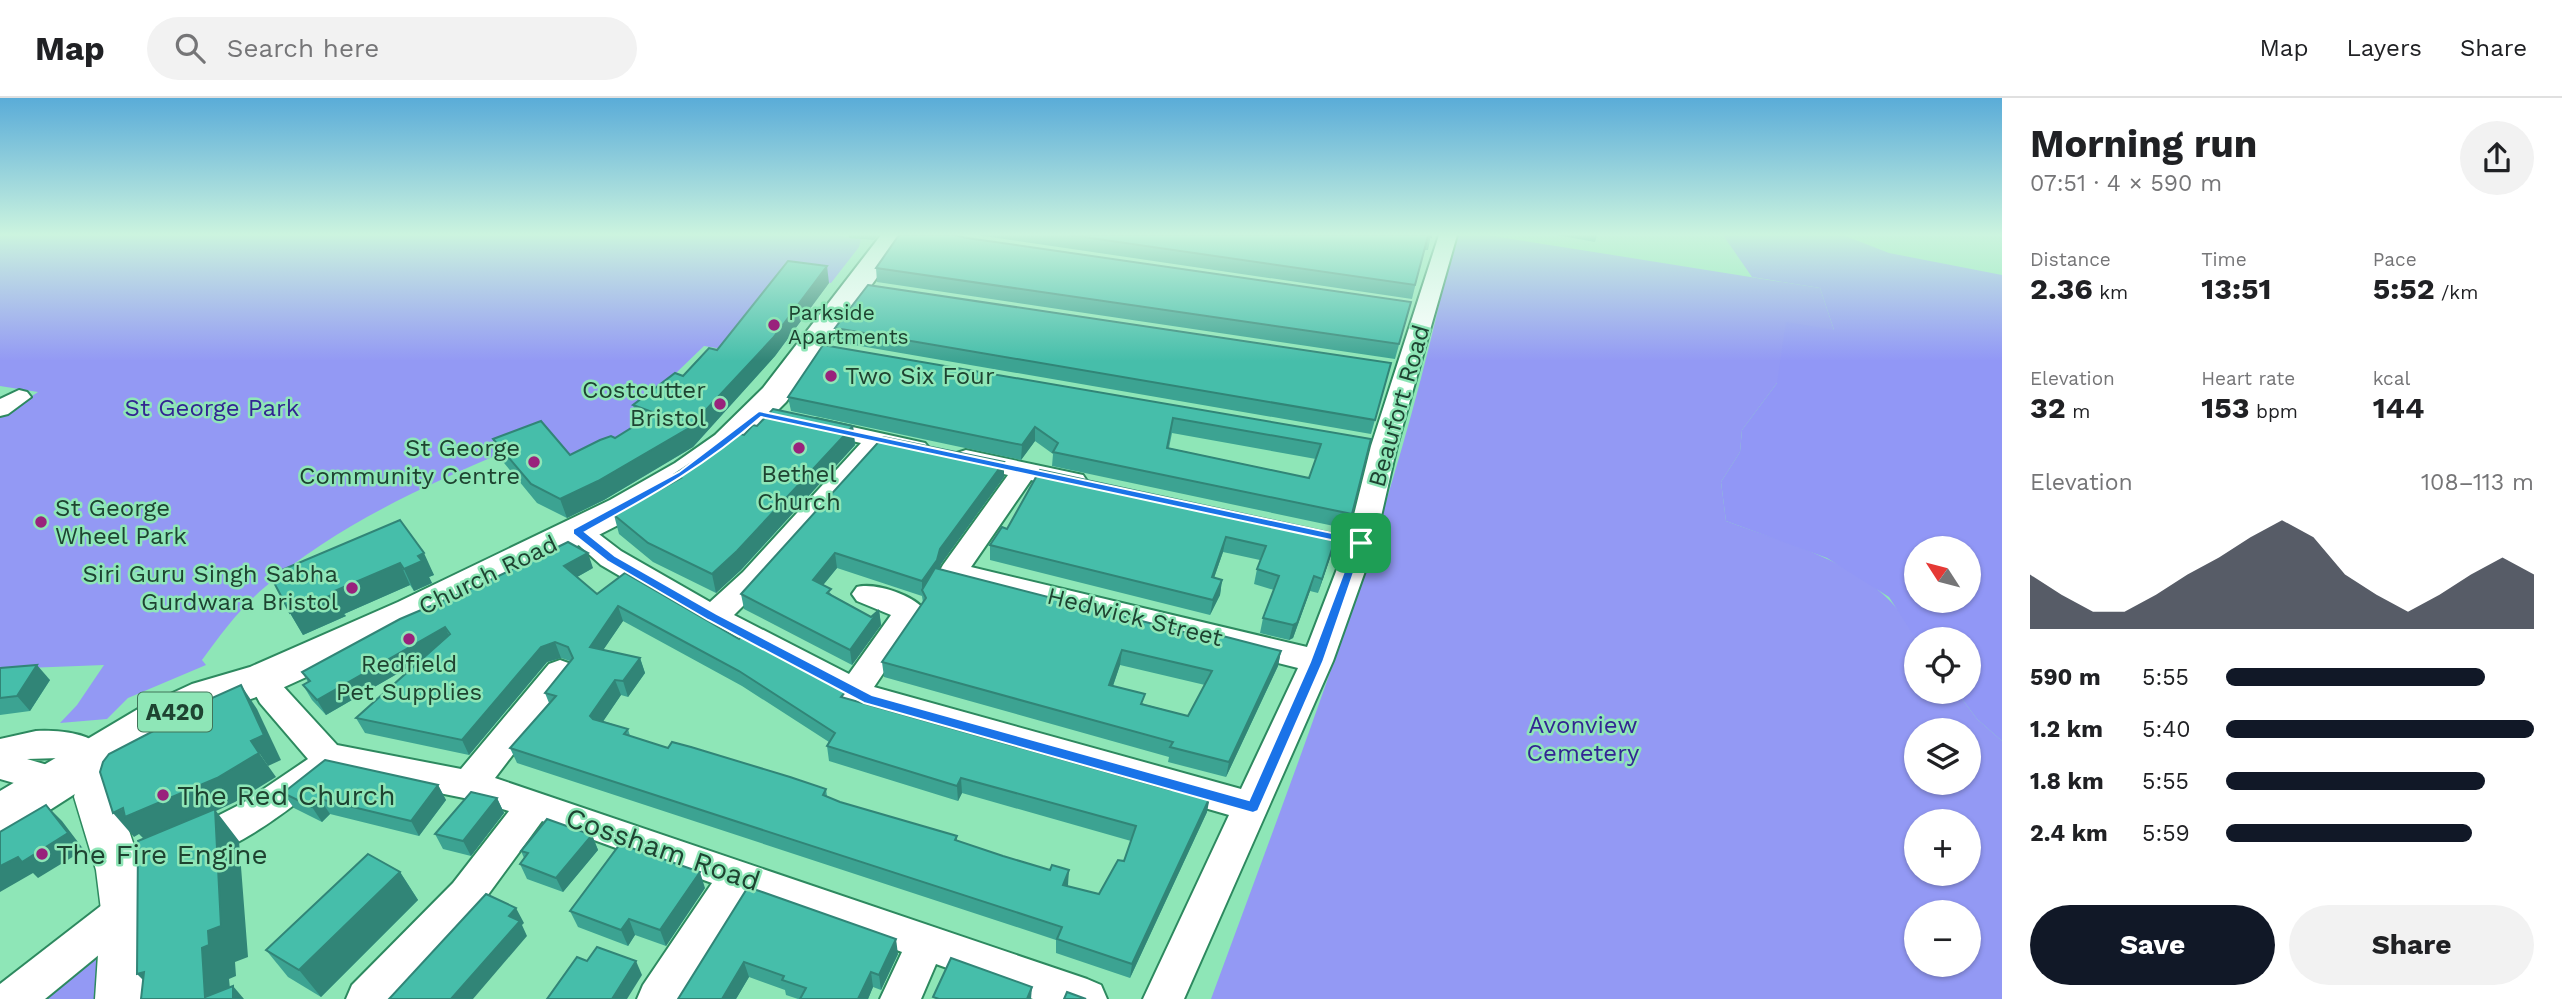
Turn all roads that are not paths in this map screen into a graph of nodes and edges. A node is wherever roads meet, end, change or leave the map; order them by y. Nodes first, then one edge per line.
1 (871, 277) edge
2 (1436, 277) edge
3 (1399, 306) edge
4 (1427, 310) junction
5 (1380, 366) edge
6 (1407, 370) junction
7 (781, 419) junction
8 (878, 439) junction
9 (1356, 442) edge
10 (1384, 446) junction
11 (1024, 471) junction
12 (1105, 488) edge
13 (577, 531) junction
14 (1334, 537) edge
15 (1361, 543) junction
16 (867, 594) dead end
17 (713, 617) junction
18 (1317, 662) junction
19 (560, 672) edge
20 (263, 679) junction
21 (854, 692) junction
22 (0, 752) edge
23 (327, 757) junction
24 (0, 765) edge
25 (84, 779) junction
26 (469, 785) junction
27 (535, 804) junction
28 (1253, 807) junction
29 (0, 816) edge
30 (0, 836) edge
31 (139, 874) junction
32 (739, 875) junction
33 (927, 942) junction
34 (13, 999) edge
35 (121, 999) edge
36 (366, 999) edge
37 (657, 999) edge
38 (900, 999) edge
39 (1087, 999) edge
40 (1163, 999) edge

1 - 7 main road, Church Road / A420
2 - 4 street, Beaufort Road
3 - 4 street
4 - 6 street, Beaufort Road
5 - 6 street
6 - 10 street, Beaufort Road
7 - 8 street
7 - 13 main road, Church Road / A420
8 - 11 street
8 - 17 street
9 - 10 street
10 - 15 street, Beaufort Road
11 - 12 street
11 - 18 street, Hedwick Street
13 - 17 street
13 - 20 main road, Church Road / A420
14 - 15 street
15 - 18 street, Beaufort Road
16 - 21 street
17 - 21 street
18 - 28 street, Beaufort Road
19 - 26 street
20 - 23 street
20 - 25 main road, Church Road / A420
21 - 28 street
22 - 25 street
23 - 26 street, Cossham Road
23 - 31 street
24 - 25 street
25 - 29 main road, Church Road / A420
25 - 30 main road, Church Road / A420
25 - 31 street
26 - 27 street, Cossham Road
27 - 32 street, Cossham Road
27 - 36 street
28 - 40 street, Beaufort Road
31 - 34 street
31 - 35 street
32 - 33 street, Cossham Road
32 - 37 street
33 - 38 street
33 - 39 street, Cossham Road

